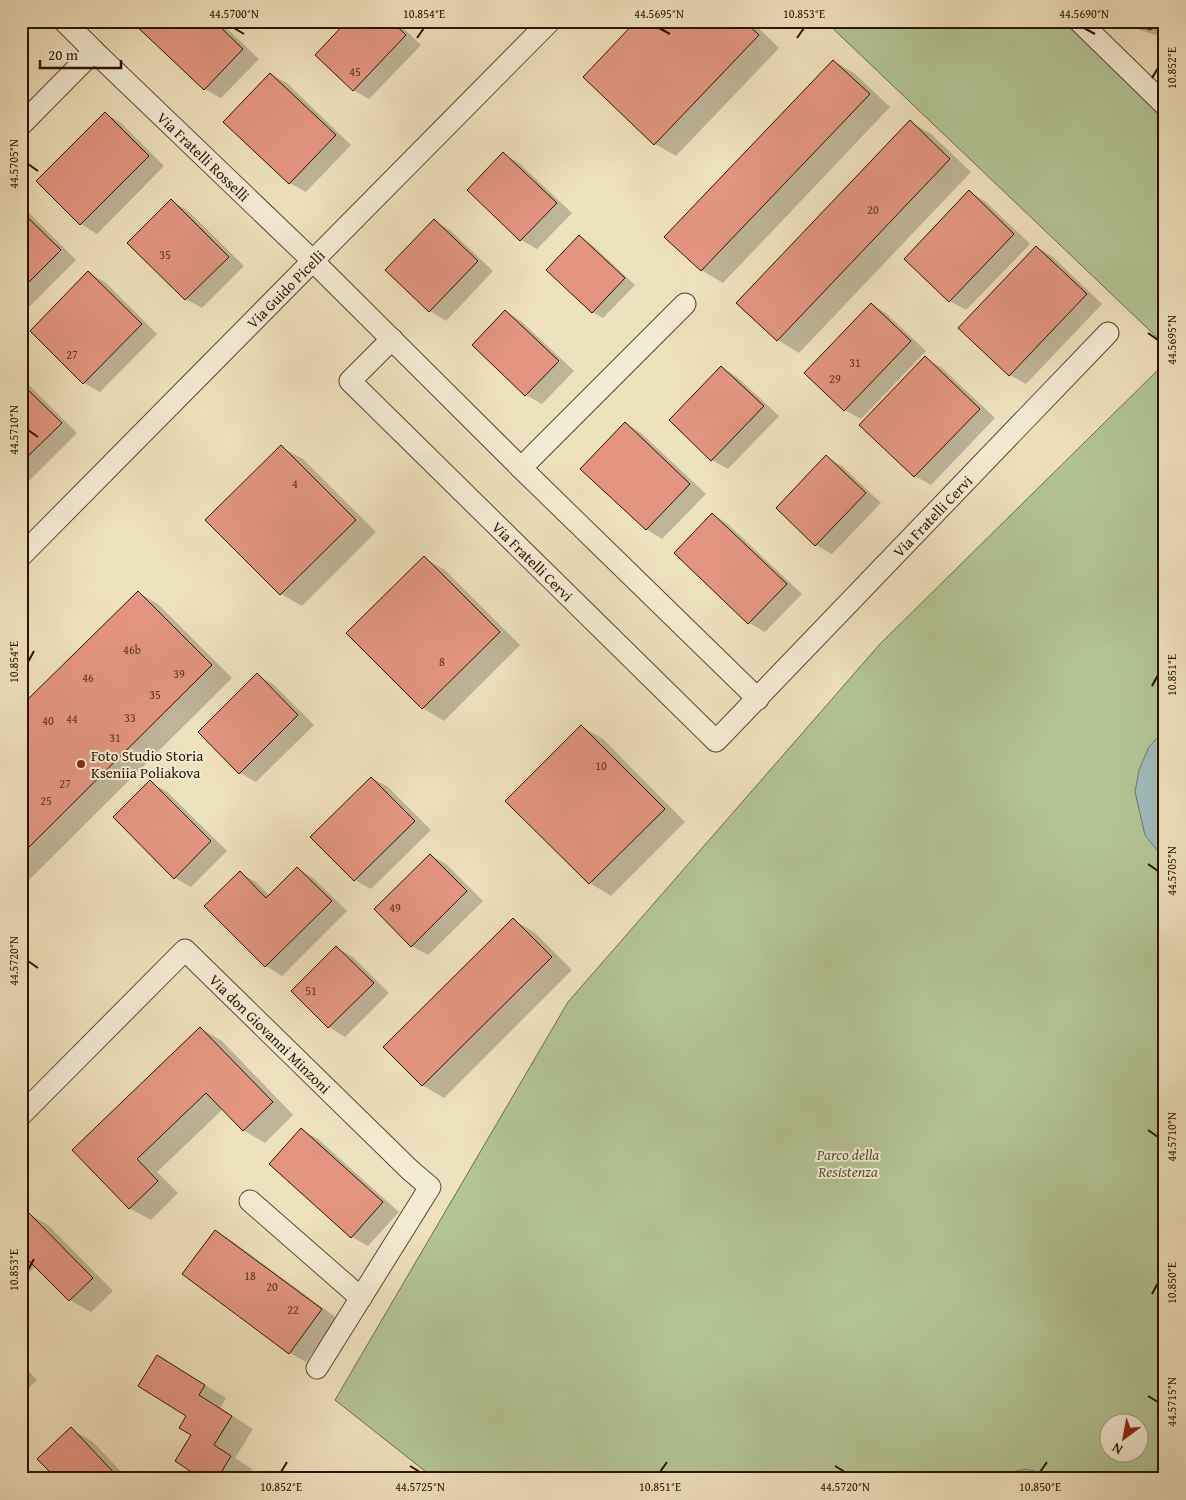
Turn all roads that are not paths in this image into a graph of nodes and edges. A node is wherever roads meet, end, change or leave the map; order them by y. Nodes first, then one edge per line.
1 (64, 21) edge
2 (550, 21) edge
3 (1079, 21) edge
4 (94, 51) junction
5 (1165, 105) edge
6 (24, 116) edge
7 (314, 262) junction
8 (685, 304) dead end
9 (1108, 333) dead end
10 (392, 339) junction
11 (521, 468) junction
12 (21, 556) edge
13 (758, 699) junction
14 (21, 1116) edge
15 (250, 1200) dead end
16 (361, 1298) junction
17 (317, 1368) dead end

1 - 4 street, Via Fratelli Rosselli
2 - 7 street, Via Guido Picelli
3 - 5 street
4 - 6 street
4 - 7 street, Via Fratelli Rosselli
7 - 10 street
7 - 12 street, Via Guido Picelli
8 - 11 street
9 - 13 street, Via Fratelli Cervi
10 - 11 street
10 - 13 street, Via Fratelli Cervi
11 - 13 street
14 - 16 street, Via don Giovanni Minzoni
15 - 16 street
16 - 17 street, Via don Giovanni Minzoni

